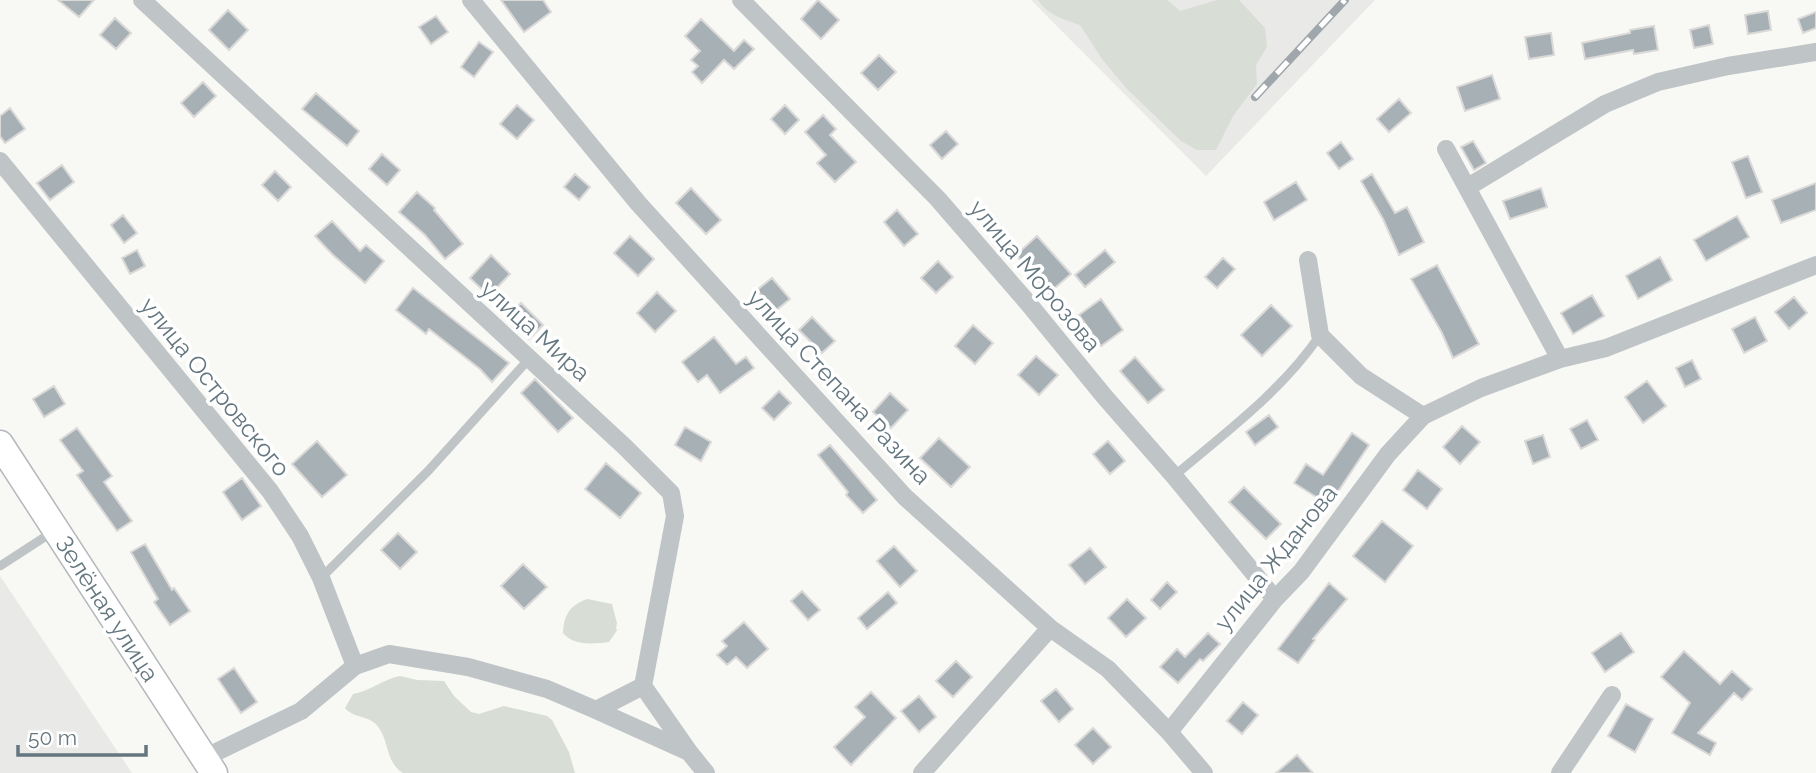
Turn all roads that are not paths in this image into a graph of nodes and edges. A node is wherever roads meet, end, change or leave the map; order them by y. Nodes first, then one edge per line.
1 (142, 0) edge
2 (471, 0) edge
3 (741, 0) edge
4 (1816, 52) edge
5 (1446, 149) dead end
6 (0, 161) edge
7 (1468, 187) junction
8 (1308, 260) dead end
9 (1814, 271) edge
10 (1320, 335) junction
11 (529, 359) junction
12 (1559, 359) junction
13 (1423, 416) junction
14 (0, 444) edge
15 (1174, 476) junction
16 (56, 530) junction
17 (0, 566) edge
18 (321, 578) junction
19 (1275, 599) junction
20 (1050, 628) junction
21 (355, 666) junction
22 (643, 686) junction
23 (1612, 695) dead end
24 (596, 710) junction
25 (1169, 732) junction
26 (689, 752) junction
27 (209, 766) edge
28 (706, 773) edge
29 (922, 773) edge
30 (1204, 773) edge
31 (1560, 773) edge

1 - 11 street, улица Мира
2 - 20 street, улица Степана Разина
3 - 15 street, улица Морозова
4 - 7 street
5 - 7 street
6 - 18 street, улица Островского
7 - 12 street
8 - 10 street
9 - 12 street, улица Жданова
10 - 13 street
10 - 15 lane
11 - 18 lane
11 - 22 street, улица Мира
12 - 13 street, улица Жданова
13 - 19 street, улица Жданова
14 - 16 street, Зелёная улица
15 - 19 street, улица Морозова
16 - 17 lane
16 - 27 street, Зелёная улица
18 - 21 street, улица Островского
19 - 25 street, улица Жданова
20 - 25 street, улица Степана Разина
20 - 29 street
21 - 24 street
21 - 27 street
22 - 24 street
22 - 26 street
23 - 31 street
24 - 26 street
25 - 30 street, улица Степана Разина
26 - 28 street

